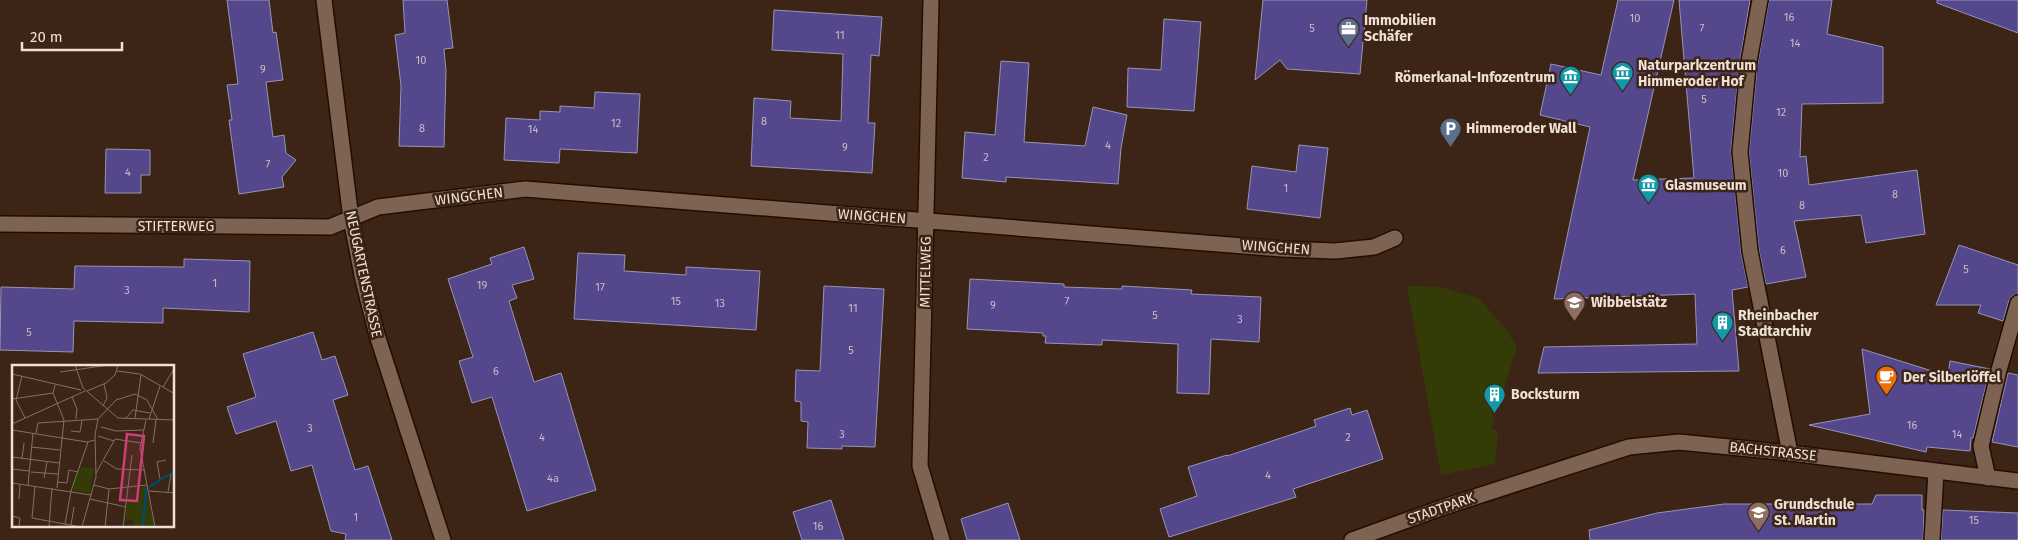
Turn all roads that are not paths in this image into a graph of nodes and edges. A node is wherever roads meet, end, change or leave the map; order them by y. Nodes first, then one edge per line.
1 (324, 0) edge
2 (931, 0) edge
3 (1760, 0) edge
4 (351, 219) junction
5 (926, 220) junction
6 (0, 224) edge
7 (1394, 238) dead end
8 (2018, 303) edge
9 (1790, 453) junction
10 (1936, 472) junction
11 (1531, 478) joint
12 (1988, 478) junction
13 (2018, 481) edge
14 (443, 540) edge
15 (942, 540) edge
16 (1352, 540) edge
17 (1932, 540) edge

1 - 4 street, NEUGARTENSTRASSE
2 - 5 street, MITTELWEG
3 - 9 street
4 - 5 street, WINGCHEN
4 - 6 street, STIFTERWEG
4 - 14 street, NEUGARTENSTRASSE
5 - 7 street, WINGCHEN
5 - 15 street, MITTELWEG
8 - 12 street
9 - 10 street, BACHSTRASSE
9 - 11 street, BACHSTRASSE
10 - 12 street, BACHSTRASSE
10 - 17 street
11 - 16 street, STADTPARK
12 - 13 street, BACHSTRASSE

